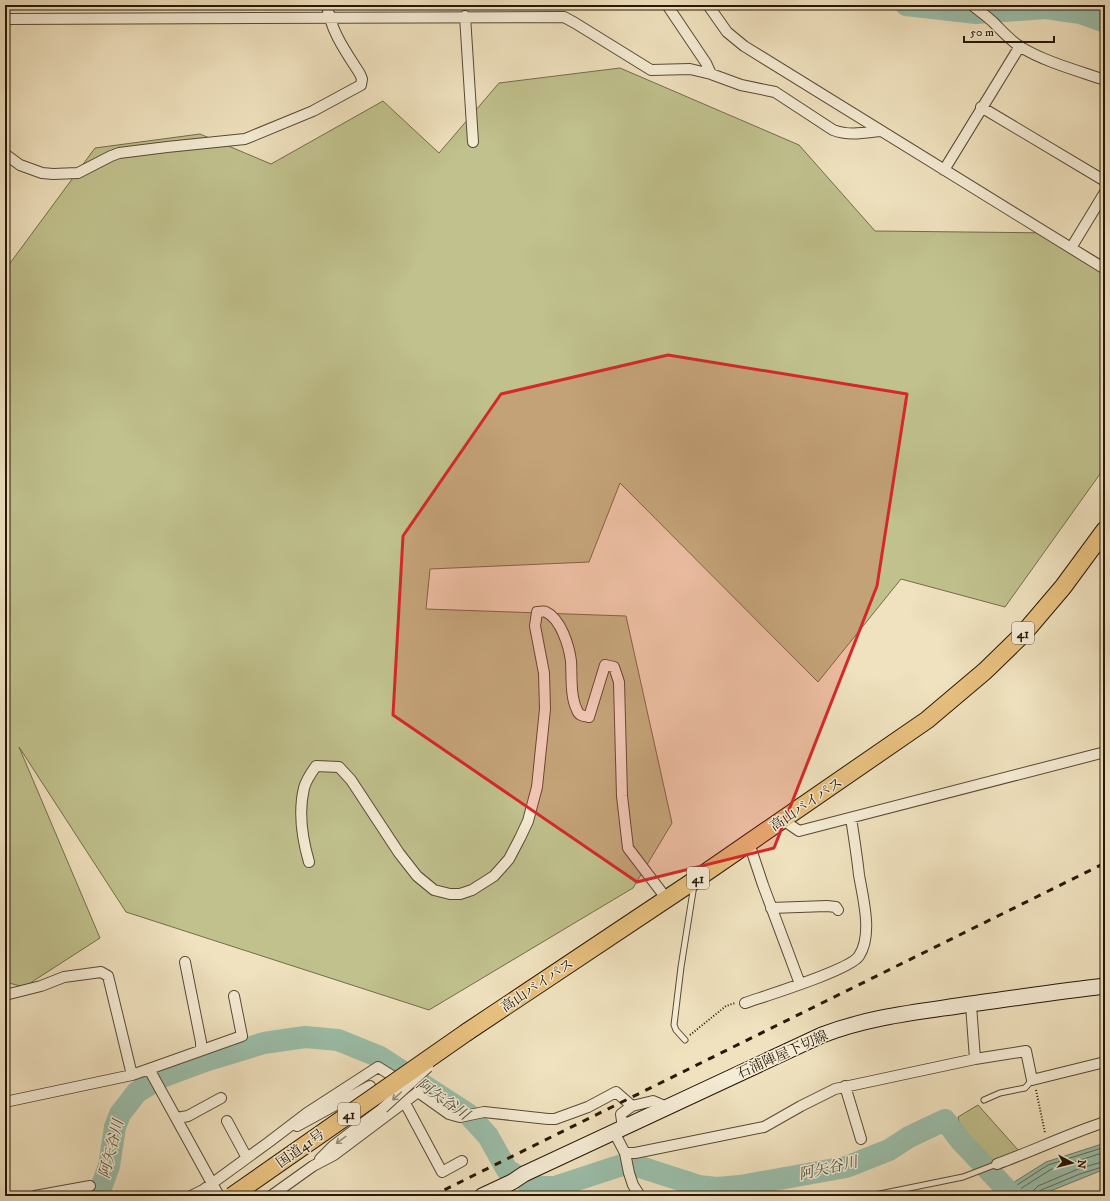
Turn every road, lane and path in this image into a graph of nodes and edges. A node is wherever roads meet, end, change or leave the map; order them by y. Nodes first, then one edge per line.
1 (327, 5) edge
2 (667, 5) edge
3 (708, 5) edge
4 (972, 5) edge
5 (465, 16) junction
6 (329, 18) junction
7 (5, 19) edge
8 (1020, 46) junction
9 (711, 74) junction
10 (1105, 80) edge
11 (982, 107) junction
12 (880, 131) junction
13 (473, 142) dead end
14 (5, 154) edge
15 (944, 170) junction
16 (1105, 181) edge
17 (1105, 192) edge
18 (1071, 248) junction
19 (1105, 269) edge
20 (1105, 530) edge
21 (1105, 752) edge
22 (851, 818) junction
23 (783, 820) junction
24 (749, 843) junction
25 (309, 862) dead end
26 (695, 880) junction
27 (666, 898) junction
28 (771, 908) junction
29 (838, 910) dead end
30 (185, 962) dead end
31 (800, 984) junction
32 (1105, 986) edge
33 (5, 995) edge
34 (234, 996) dead end
35 (745, 1002) joint
36 (971, 1004) junction
37 (467, 1032) junction
38 (685, 1040) joint
39 (201, 1050) junction
40 (975, 1059) junction
41 (1105, 1062) edge
42 (151, 1071) junction
43 (132, 1075) junction
44 (1033, 1079) junction
45 (370, 1086) joint
46 (845, 1086) junction
47 (418, 1092) junction
48 (221, 1098) dead end
49 (984, 1100) dead end
50 (5, 1102) edge
51 (405, 1103) junction
52 (632, 1106) junction
53 (667, 1107) junction
54 (177, 1118) junction
55 (226, 1121) dead end
56 (1105, 1122) edge
57 (619, 1130) junction
58 (861, 1139) dead end
59 (269, 1142) junction
60 (1047, 1144) junction
61 (626, 1155) junction
62 (247, 1158) junction
63 (462, 1161) dead end
64 (997, 1164) joint
65 (313, 1166) junction
66 (211, 1184) junction
67 (90, 1186) dead end
68 (34, 1196) edge
69 (191, 1196) edge
70 (219, 1196) edge
71 (232, 1196) edge
72 (271, 1196) edge
73 (482, 1196) edge
74 (640, 1196) edge
75 (870, 1196) edge

1 - 6 street
2 - 9 street
3 - 12 street
4 - 8 street
5 - 6 street
5 - 9 street
5 - 13 street
6 - 7 street
6 - 14 street
8 - 10 street
8 - 11 street
9 - 12 street
11 - 15 street
11 - 16 street
12 - 15 street
15 - 18 street
17 - 18 street
18 - 19 street
20 - 23 highway, 高山バイパス / 41
21 - 22 street
22 - 23 street
22 - 31 street
23 - 24 highway, 高山バイパス / 41
24 - 26 highway, 高山バイパス / 41
24 - 28 street
25 - 27 street
26 - 27 highway, 高山バイパス / 41
26 - 38 lane
27 - 37 highway, 高山バイパス / 41
28 - 29 street
28 - 31 street
30 - 39 street
31 - 35 street
32 - 36 main road, 石浦陣屋下切線
33 - 43 street
34 - 39 street
35 - 38 path
36 - 40 street
36 - 53 main road, 石浦陣屋下切線
37 - 45 highway, bridge
37 -> 65 street, bridge
37 - 71 highway, 国道41号 / 41, bridge
39 - 42 street
40 - 44 street
40 - 46 street
41 - 44 street
42 - 43 street
42 - 54 street
43 - 50 street
44 - 49 lane
44 - 60 path
45 - 59 street
46 - 58 street
46 - 61 street
47 - 51 street
47 - 52 street
47 - 59 street
48 - 54 street
51 - 63 street
51 - 65 street
52 - 53 street
52 - 57 street
53 - 57 main road, 石浦陣屋下切線
54 - 66 street
55 - 62 street
56 - 60 street
57 - 61 street
57 - 73 main road, 石浦陣屋下切線
59 - 62 street
60 - 64 street
61 - 74 street
62 - 66 street
64 - 75 lane
65 - 72 street
66 - 69 street
66 - 70 street
67 - 68 street

